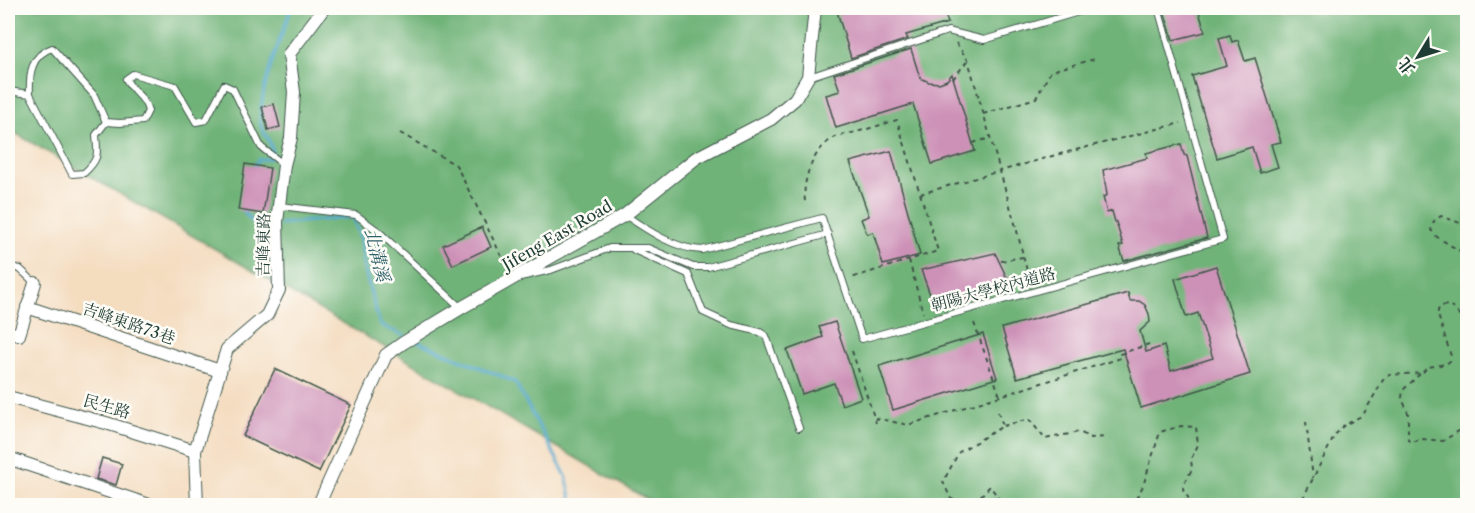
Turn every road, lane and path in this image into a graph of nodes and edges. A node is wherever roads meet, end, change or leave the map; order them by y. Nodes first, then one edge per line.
1 (324, 8) edge
2 (815, 8) edge
3 (1092, 8) edge
4 (1158, 8) edge
5 (948, 30) junction
6 (1095, 59) dead end
7 (968, 60) junction
8 (808, 77) junction
9 (953, 80) dead end
10 (8, 91) edge
11 (30, 94) junction
12 (983, 114) junction
13 (1190, 121) junction
14 (106, 122) junction
15 (400, 133) dead end
16 (990, 138) junction
17 (973, 142) dead end
18 (281, 162) junction
19 (920, 194) junction
20 (805, 201) dead end
21 (280, 206) junction
22 (625, 216) junction
23 (1467, 225) edge
24 (828, 234) junction
25 (612, 249) junction
26 (1467, 256) edge
27 (1023, 257) junction
28 (909, 260) junction
29 (1001, 261) dead end
30 (8, 266) edge
31 (513, 279) junction
32 (843, 281) junction
33 (35, 283) joint
34 (1032, 292) junction
35 (27, 307) junction
36 (461, 308) junction
37 (926, 321) junction
38 (974, 323) dead end
39 (1467, 324) edge
40 (8, 332) edge
41 (1149, 344) dead end
42 (852, 351) dead end
43 (220, 371) junction
44 (1422, 373) junction
45 (1000, 396) junction
46 (8, 397) edge
47 (998, 412) dead end
48 (875, 418) junction
49 (1306, 422) dead end
50 (876, 423) dead end
51 (1467, 425) edge
52 (1003, 426) junction
53 (799, 428) dead end
54 (1107, 437) dead end
55 (195, 451) junction
56 (8, 458) edge
57 (1313, 478) junction
58 (152, 506) edge
59 (197, 506) edge
60 (318, 506) edge
61 (1004, 506) edge
62 (1132, 506) edge
63 (1193, 506) edge
64 (1297, 506) edge

1 - 18 street, 吉峰東路
2 - 8 street, Jifeng East Road
3 - 5 lane
4 - 13 lane, 朝陽大學校內道路
5 - 7 path
5 - 8 lane
6 - 12 path
7 - 9 path
7 - 12 path
8 - 22 street, Jifeng East Road
10 - 11 lane
11 - 14 lane
11 - 14 lane
12 - 16 path
13 - 19 path
13 - 34 lane, 朝陽大學校內道路
14 - 18 lane
15 - 31 path
16 - 17 path
16 - 27 path
18 - 21 street, 吉峰東路
19 - 20 path
19 - 28 path
21 - 36 lane
21 - 43 street, 吉峰東路
22 - 24 lane, 朝陽大學校內道路
22 - 31 street, Jifeng East Road
23 - 26 path
24 - 25 lane
24 - 32 lane, 朝陽大學校內道路
25 - 31 lane
25 - 53 lane
27 - 29 path
27 - 34 path
28 - 32 path
28 - 37 path
30 - 33 lane
31 - 36 street, Jifeng East Road
32 - 37 lane, 朝陽大學校內道路
33 - 35 street
34 - 37 lane, 朝陽大學校內道路
35 - 40 street
35 - 43 street, 吉峰東路73巷
36 - 60 street, Jifeng East Road
38 - 45 path
39 - 44 path
41 - 45 path
42 - 48 path
43 - 55 street, 吉峰東路
44 - 51 path
44 - 57 path
45 - 48 path
46 - 55 street, 民生路
47 - 52 path
48 - 50 path
49 - 57 path
52 - 54 path
52 - 61 path
55 - 59 street, 吉峰東路
56 - 58 street
57 - 64 path
62 - 63 path

